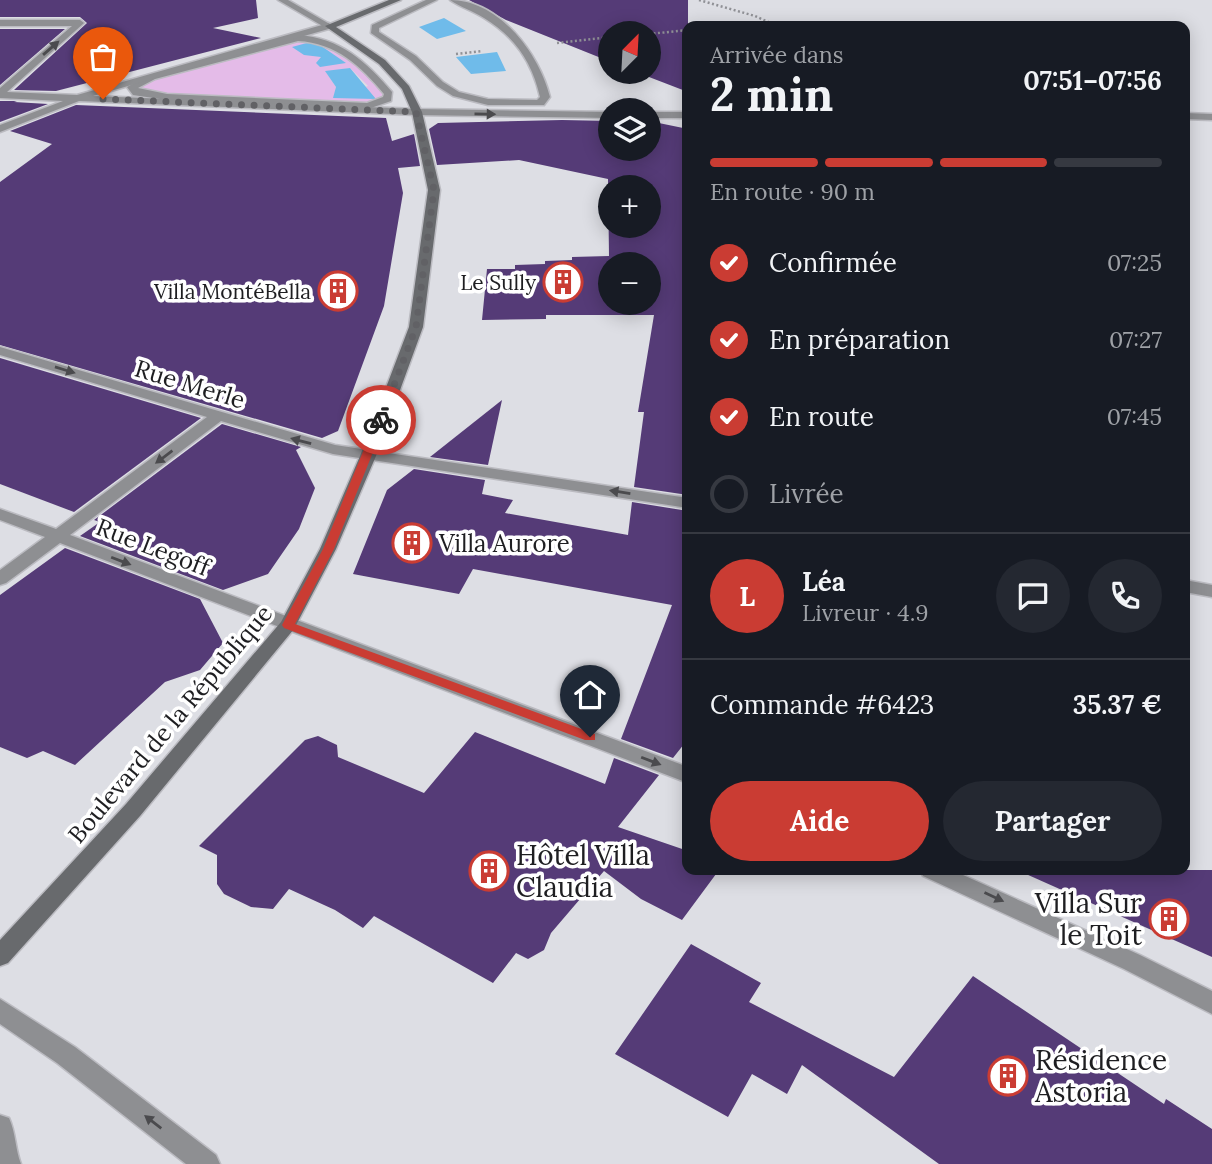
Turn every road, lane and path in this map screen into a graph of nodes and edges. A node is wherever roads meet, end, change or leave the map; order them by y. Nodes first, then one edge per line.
1 (282, 0) edge
2 (397, 0) edge
3 (433, 0) edge
4 (454, 0) edge
5 (699, 0) edge
6 (764, 21) edge
7 (0, 23) edge
8 (329, 26) junction
9 (682, 31) edge
10 (662, 33) edge
11 (598, 38) edge
12 (523, 46) junction
13 (0, 94) edge
14 (77, 97) junction
15 (368, 106) joint
16 (416, 112) junction
17 (598, 115) edge
18 (661, 115) edge
19 (682, 116) edge
20 (1190, 116) edge
21 (1212, 117) edge
22 (0, 128) edge
23 (0, 351) edge
24 (218, 416) junction
25 (368, 456) junction
26 (682, 502) edge
27 (0, 514) edge
28 (57, 537) junction
29 (0, 579) edge
30 (1190, 587) edge
31 (1212, 591) edge
32 (288, 625) junction
33 (682, 773) edge
34 (943, 875) edge
35 (0, 956) edge
36 (1212, 1003) edge
37 (0, 1010) edge
38 (0, 1127) edge
39 (8, 1164) edge
40 (207, 1164) edge

1 - 8 street, Boulevard de la République
2 - 8 main road
3 - 12 street
4 - 12 street
5 - 6 path
13 -> 7 street
8 - 14 street
8 - 16 main road, Boulevard de la République
9 - 10 path
11 - 12 path
13 - 14 street
14 - 16 street
14 - 22 street
15 - 15 street
16 -> 17 street
16 - 25 main road, Boulevard de la République
18 - 19 street
20 - 21 street
23 -> 24 street, Rue Merle
25 -> 24 street, Rue Merle
24 -> 28 street
26 -> 25 street, Rue Merle
25 - 32 main road, Boulevard de la République
27 - 28 street, Rue Legoff
28 - 29 street
28 -> 32 street, Rue Legoff
30 - 31 street
32 -> 33 street, Rue Legoff
32 - 35 main road, Boulevard de la République
34 -> 36 street
40 -> 37 street
38 - 39 street

